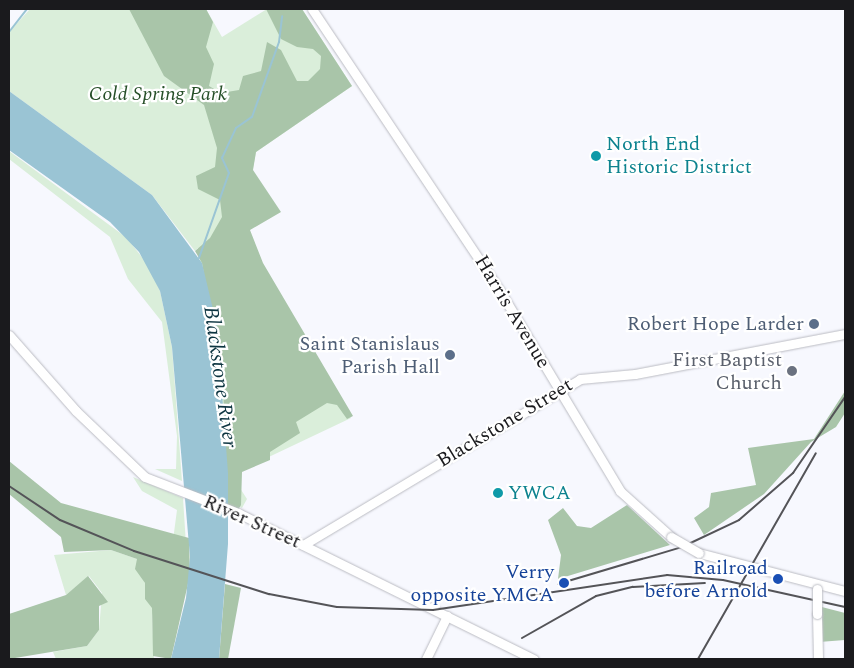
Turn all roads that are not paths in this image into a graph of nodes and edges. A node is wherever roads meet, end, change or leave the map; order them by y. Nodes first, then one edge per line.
1 (312, 9) edge
2 (845, 334) edge
3 (9, 335) edge
4 (559, 389) junction
5 (303, 545) junction
6 (817, 586) junction
7 (845, 591) edge
8 (448, 616) junction
9 (426, 659) edge
10 (534, 659) edge
11 (818, 659) edge

1 - 4 street, Harris Avenue
2 - 4 street, Blackstone Street
3 - 5 street, River Street
4 - 5 street, Blackstone Street
4 - 6 street, Harris Avenue, bridge
5 - 8 street, River Street
6 - 7 street, Harris Avenue
6 - 11 street, bridge
8 - 9 street
8 - 10 street, River Street

